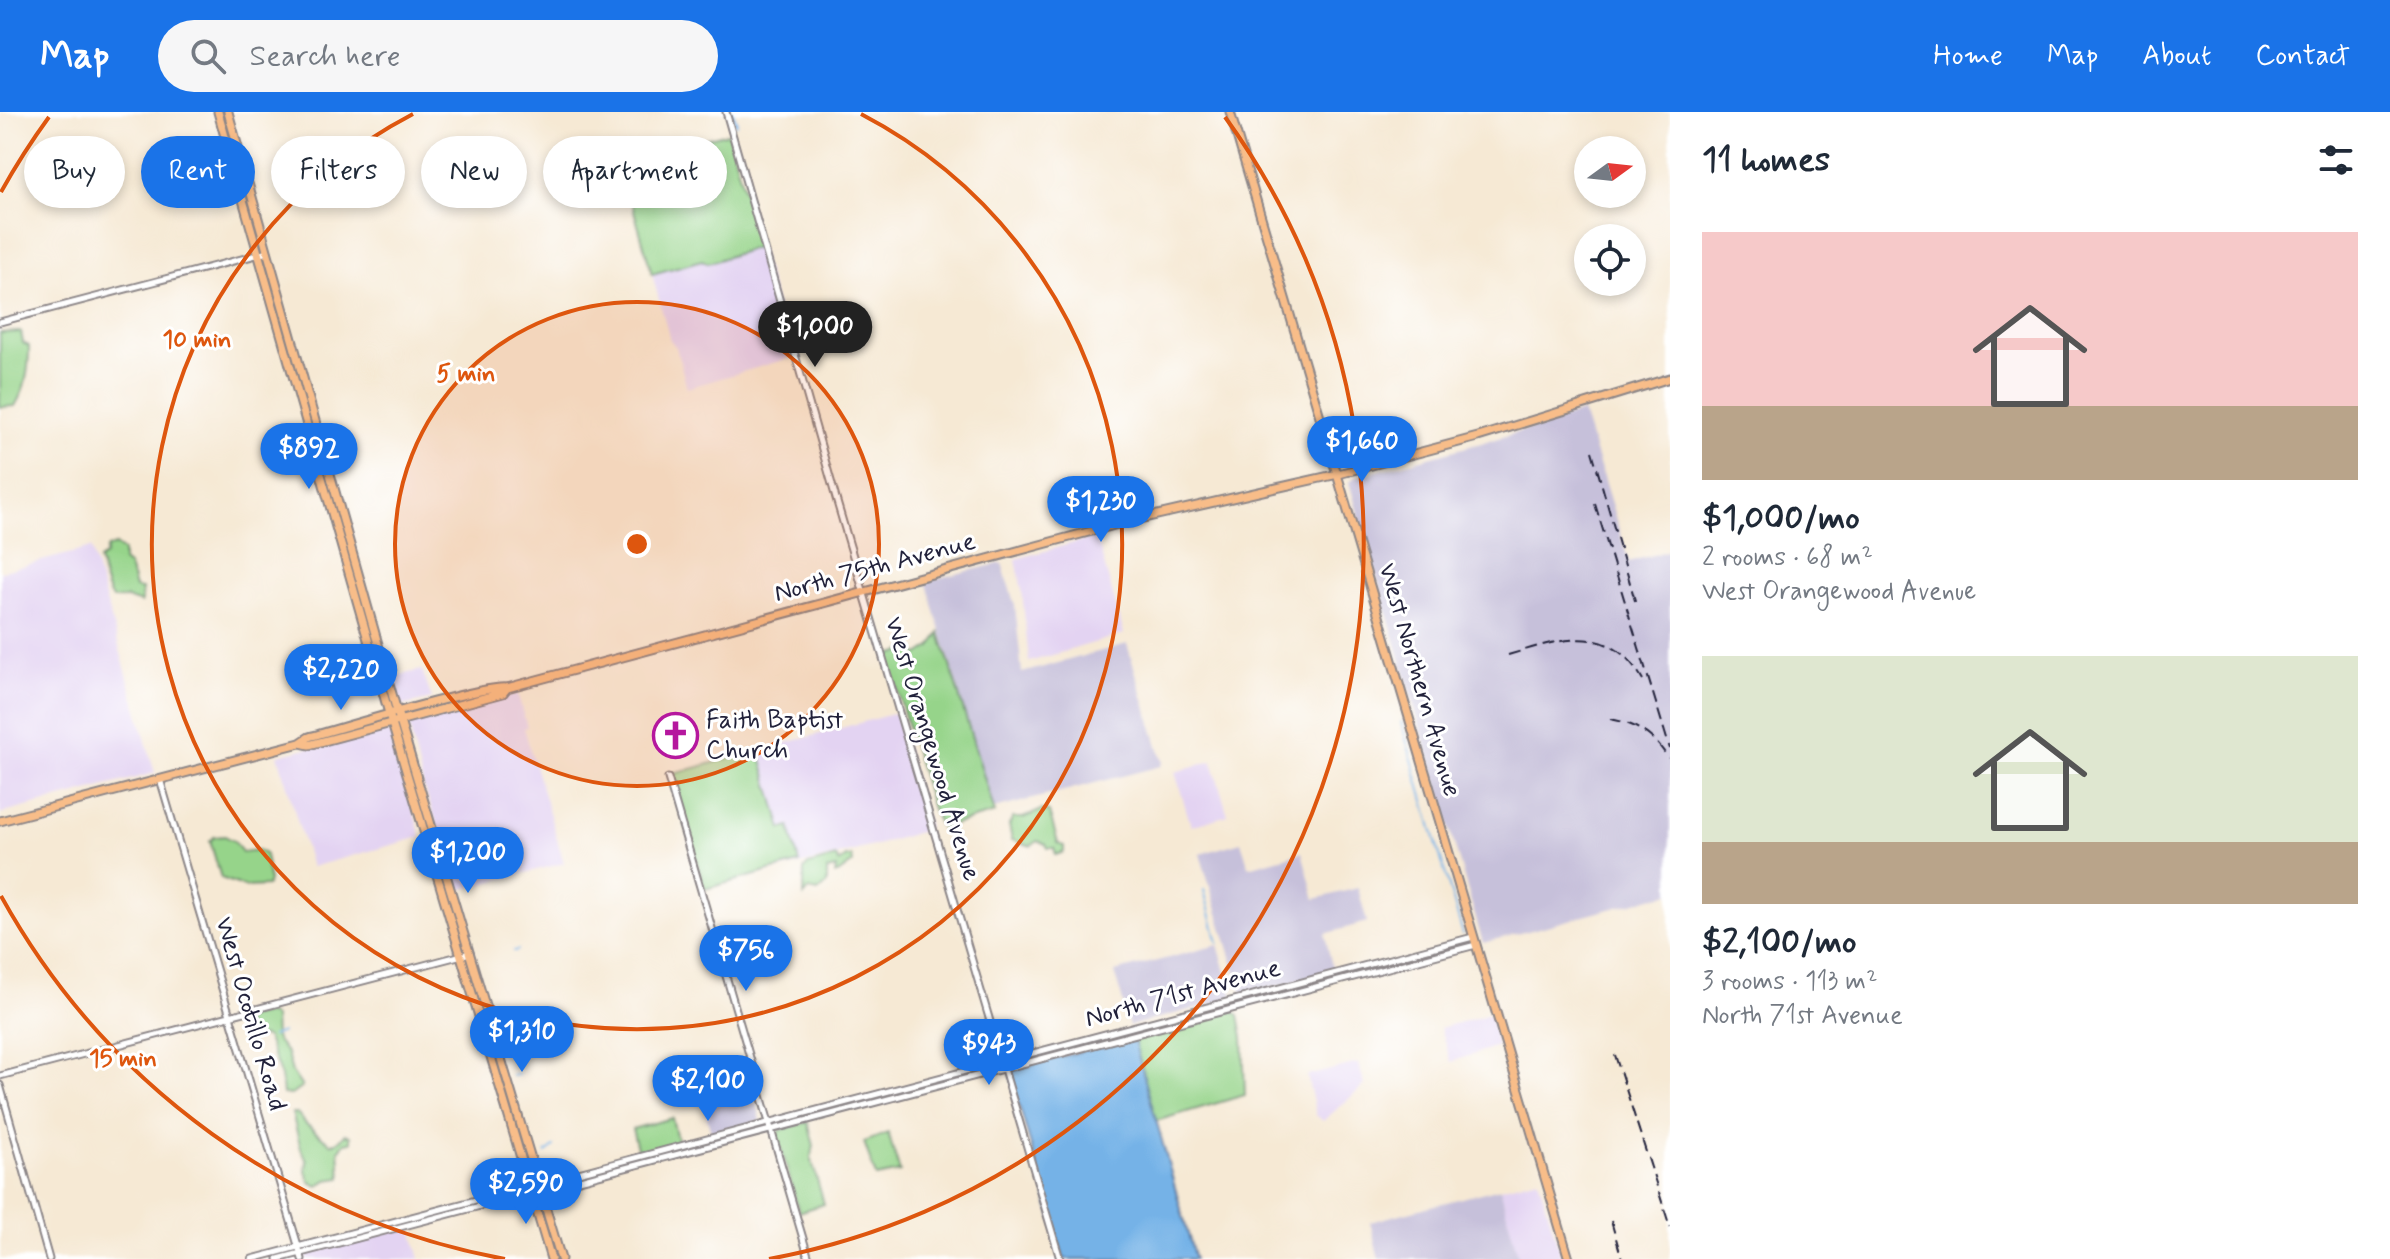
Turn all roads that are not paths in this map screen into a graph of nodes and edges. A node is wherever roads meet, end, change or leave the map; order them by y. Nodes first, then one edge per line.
1 (218, 112) edge
2 (228, 112) edge
3 (726, 112) edge
4 (1230, 112) edge
5 (263, 253) junction
6 (0, 322) edge
7 (1670, 378) edge
8 (1338, 474) junction
9 (864, 591) junction
10 (395, 718) junction
11 (668, 778) dead end
12 (160, 779) junction
13 (0, 821) edge
14 (1475, 941) junction
15 (470, 953) junction
16 (460, 954) junction
17 (229, 1016) junction
18 (1003, 1065) junction
19 (0, 1076) edge
20 (0, 1085) edge
21 (769, 1126) junction
22 (535, 1187) junction
23 (300, 1253) edge
24 (49, 1259) edge
25 (252, 1259) edge
26 (278, 1259) edge
27 (551, 1259) edge
28 (561, 1259) edge
29 (809, 1259) edge
30 (1060, 1259) edge
31 (1569, 1259) edge

1 - 5 main road
2 - 5 main road
3 - 9 street, West Orangewood Avenue
4 - 8 main road, West Northern Avenue
5 - 6 street
5 - 10 main road
7 - 8 main road, North 75th Avenue
8 - 9 main road, North 75th Avenue
8 - 14 main road, West Northern Avenue
9 - 10 main road, North 75th Avenue
9 - 18 street, West Orangewood Avenue
10 - 12 main road, North 75th Avenue
10 - 15 main road
10 - 16 main road
11 - 21 street
12 - 13 main road, North 75th Avenue
12 - 17 street, West Ocotillo Road
14 - 18 street, North 71st Avenue
14 - 31 main road, West Northern Avenue
15 - 16 street
15 - 22 main road
16 - 17 street
16 - 22 main road
17 - 19 street
17 - 23 street, West Ocotillo Road
18 - 21 street, North 71st Avenue
18 - 30 street, West Orangewood Avenue
20 - 24 street
21 - 22 street, North 71st Avenue
21 - 29 street
22 - 23 street, North 71st Avenue
22 - 27 main road
22 - 28 main road
23 - 25 street, North 71st Avenue
23 - 26 street, North 71st Avenue

